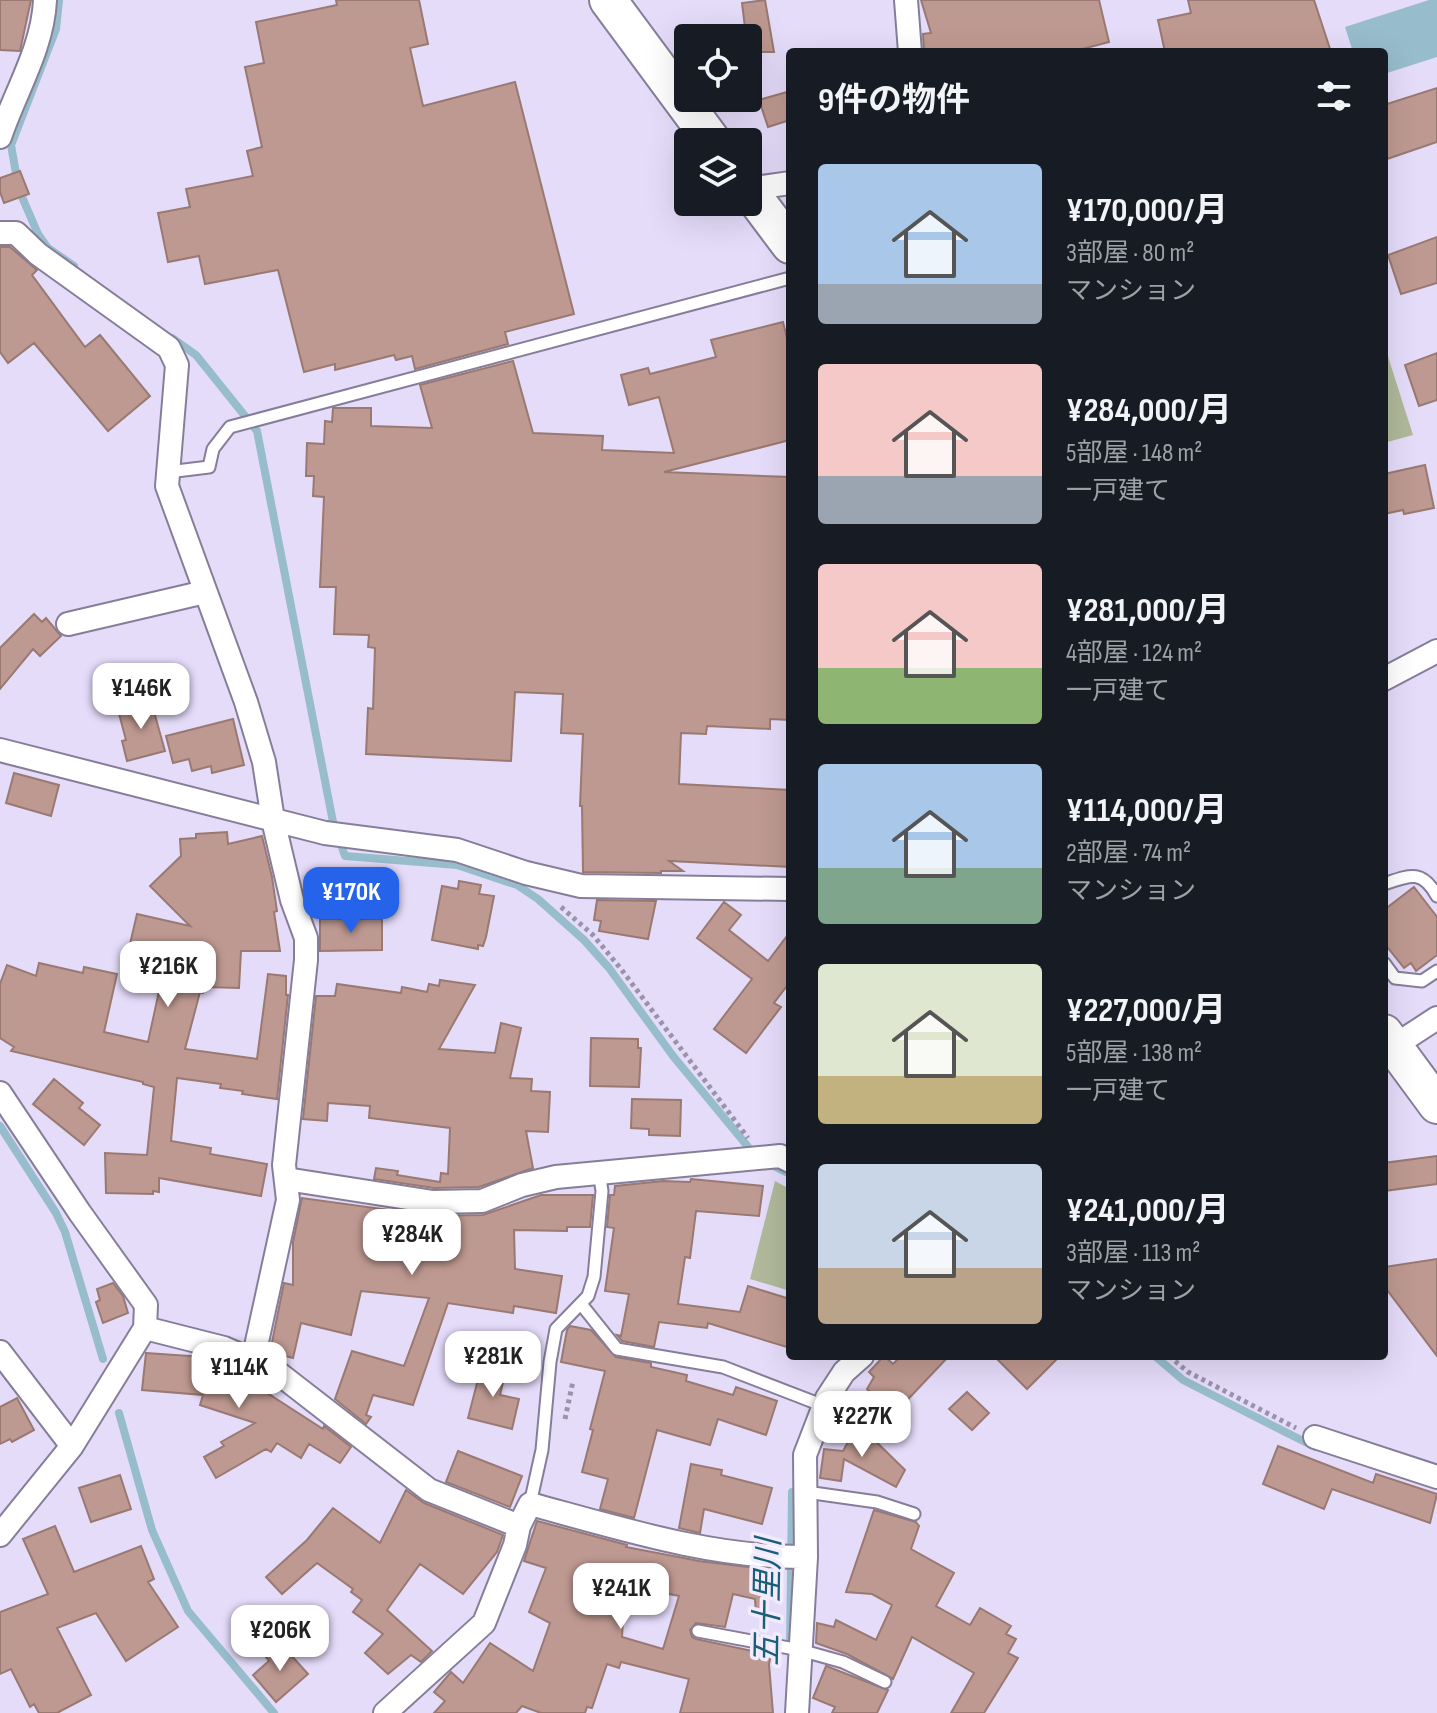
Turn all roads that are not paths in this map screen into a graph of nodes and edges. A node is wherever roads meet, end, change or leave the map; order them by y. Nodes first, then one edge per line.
1 (45, 0) edge
2 (608, 0) edge
3 (906, 0) edge
4 (910, 48) edge
5 (703, 128) edge
6 (0, 137) edge
7 (786, 184) edge
8 (762, 187) edge
9 (762, 208) edge
10 (0, 214) edge
11 (8, 233) edge
12 (786, 240) edge
13 (786, 279) edge
14 (168, 472) junction
15 (205, 592) junction
16 (68, 624) dead end
17 (1437, 651) edge
18 (1388, 677) edge
19 (0, 750) edge
20 (273, 820) junction
21 (1388, 883) edge
22 (786, 889) edge
23 (1437, 896) edge
24 (1388, 968) edge
25 (1437, 971) edge
26 (1437, 1018) edge
27 (1389, 1040) edge
28 (0, 1093) edge
29 (1437, 1105) edge
30 (780, 1158) edge
31 (599, 1172) junction
32 (286, 1179) junction
33 (581, 1304) junction
34 (145, 1328) junction
35 (0, 1352) edge
36 (253, 1360) junction
37 (858, 1360) edge
38 (824, 1406) junction
39 (1315, 1437) road end
40 (72, 1446) junction
41 (1437, 1477) edge
42 (806, 1492) junction
43 (530, 1504) junction
44 (914, 1514) dead end
45 (519, 1526) junction
46 (0, 1535) edge
47 (806, 1557) junction
48 (698, 1631) dead end
49 (800, 1650) junction
50 (885, 1682) dead end
51 (385, 1713) edge
52 (797, 1713) edge

1 - 6 street
2 - 5 highway
3 - 4 street
7 - 8 street
9 - 12 highway
10 - 11 street
11 - 14 street
13 - 14 lane
14 - 15 street
15 - 16 street
15 - 20 street
17 - 18 street
19 - 20 street
20 - 22 street
20 - 32 street
21 - 23 lane
24 - 25 lane
26 - 27 street
27 - 29 highway
28 - 34 street
30 - 31 street
31 - 32 street
31 - 33 lane
32 - 36 street
33 - 38 lane
33 - 43 lane
34 - 36 street
34 - 40 street
35 - 40 street
36 - 45 street
37 - 38 street
38 - 42 street
39 - 41 street
40 - 46 street
42 - 44 lane
42 - 47 street
43 - 45 street
43 - 47 street
45 - 51 street
47 - 49 street
48 - 49 lane
49 - 50 lane
49 - 52 street

